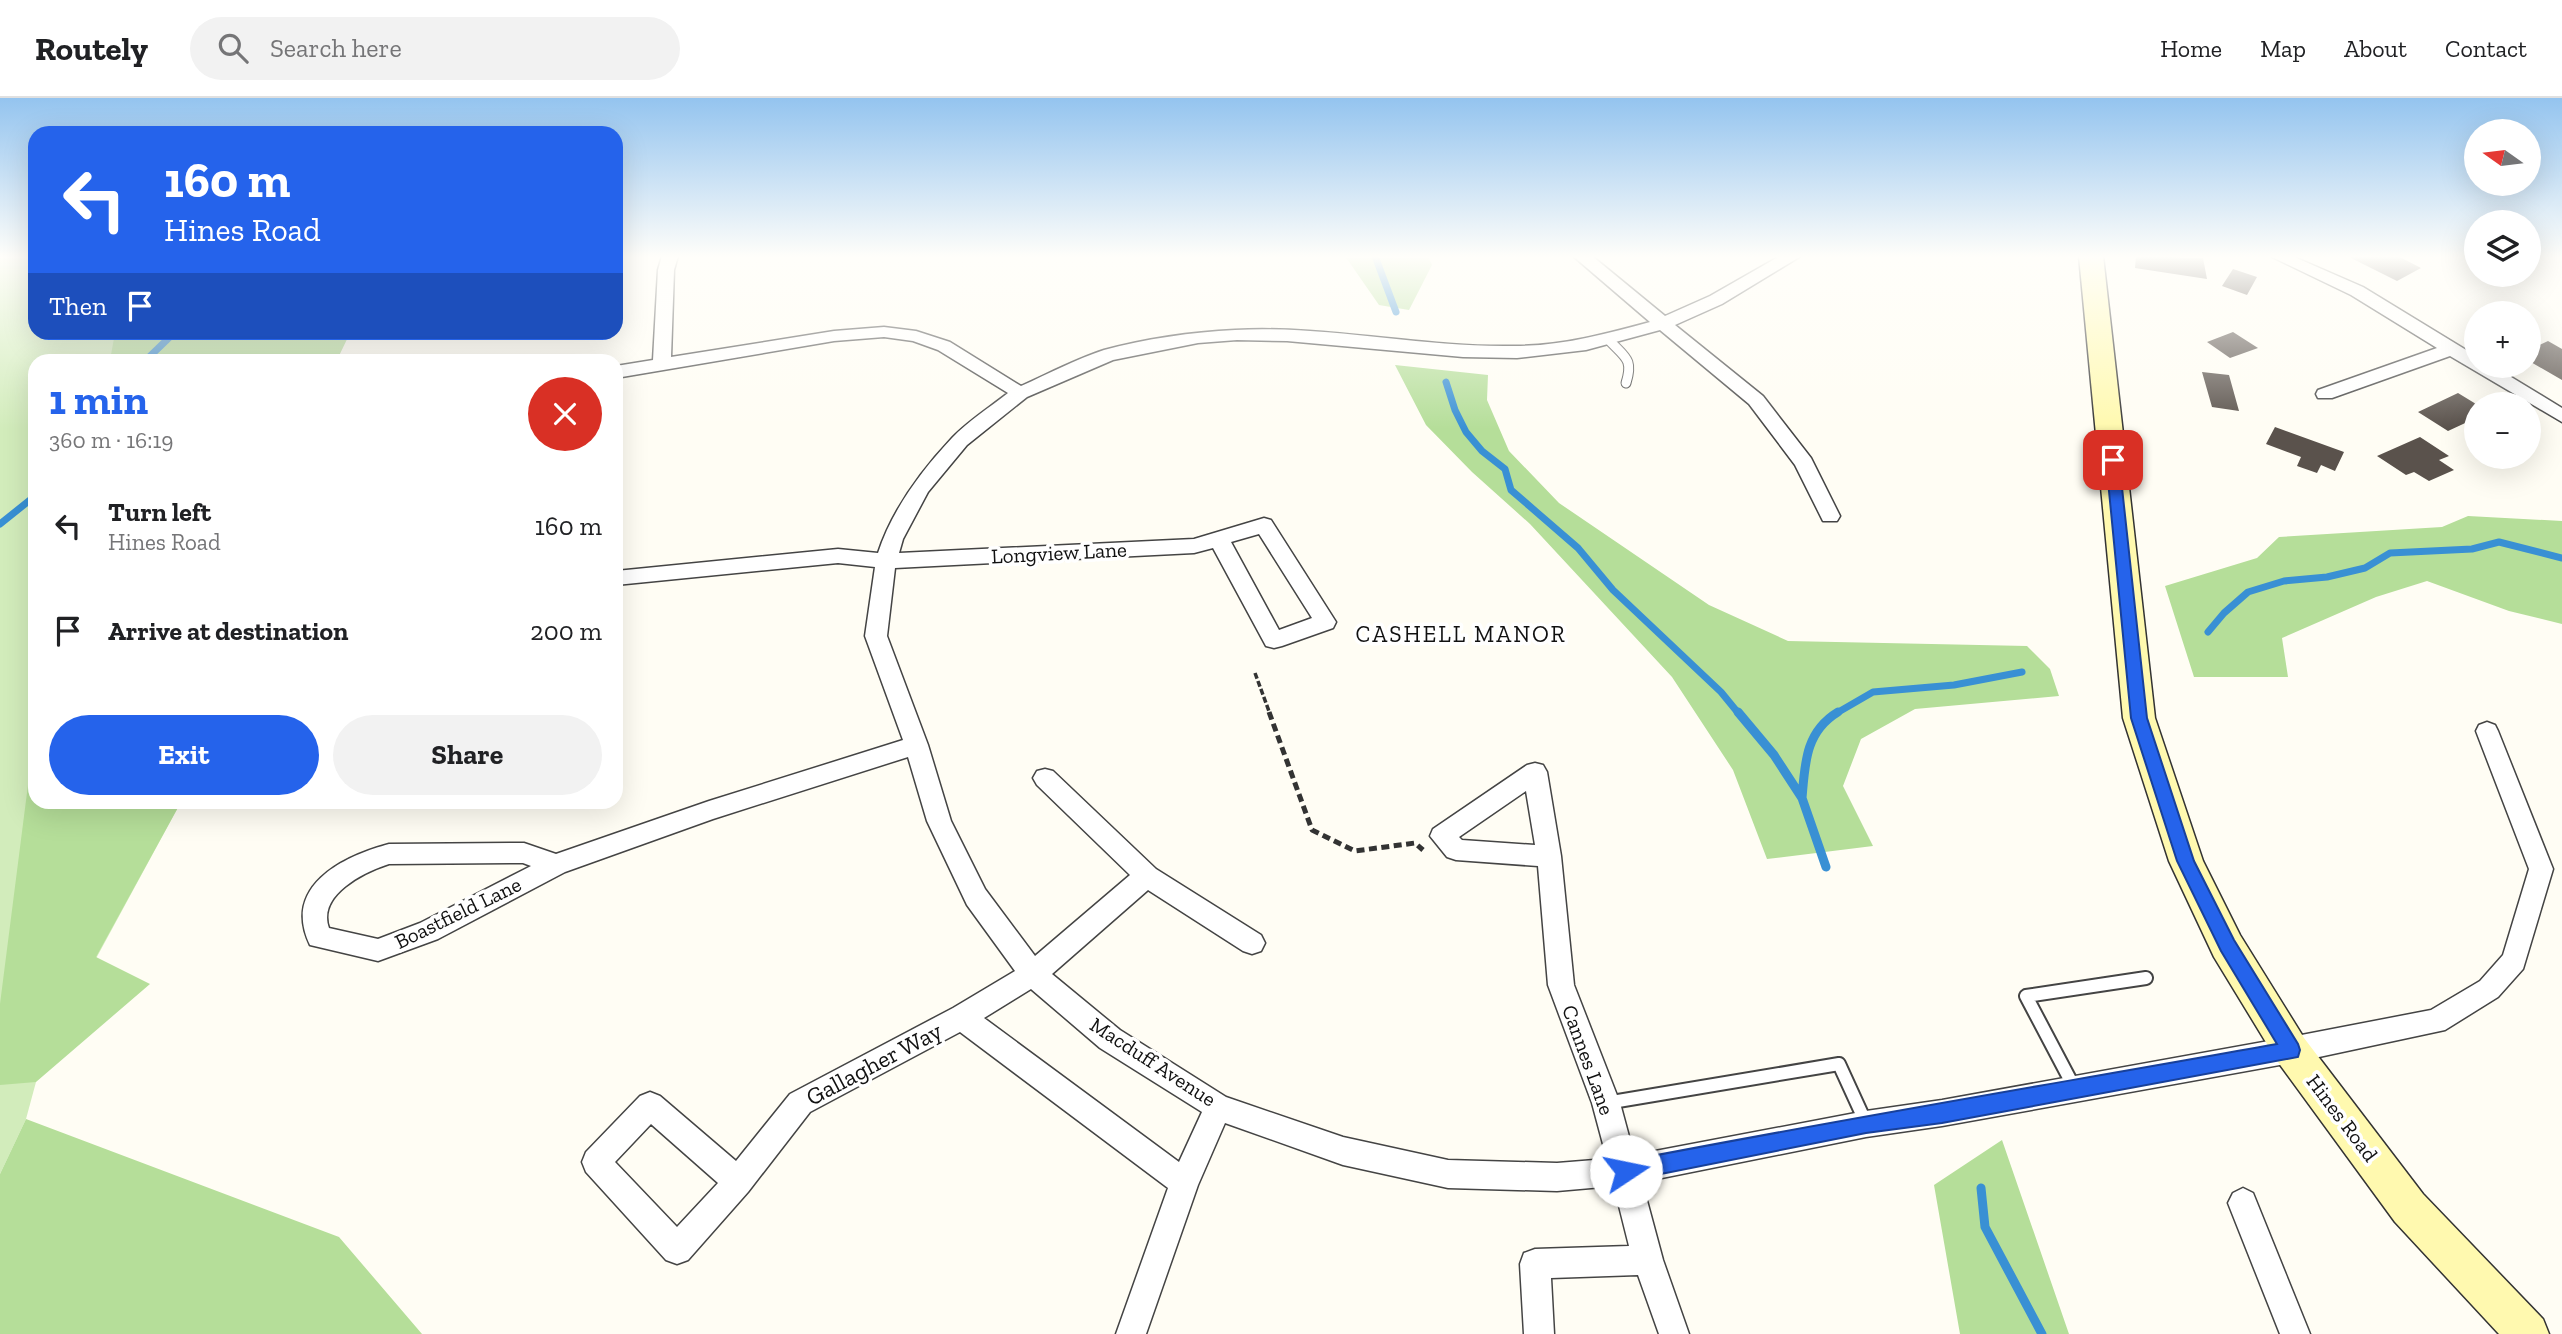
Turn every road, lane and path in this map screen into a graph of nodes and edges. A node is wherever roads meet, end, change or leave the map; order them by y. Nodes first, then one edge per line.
1 (664, 314) edge
2 (1650, 314) edge
3 (1685, 314) edge
4 (2097, 314) edge
5 (2394, 314) edge
6 (1662, 324) junction
7 (1608, 339) junction
8 (2452, 349) junction
9 (2464, 356) edge
10 (662, 364) junction
11 (623, 371) edge
12 (2500, 378) edge
13 (1626, 383) dead end
14 (1020, 393) junction
15 (2325, 394) dead end
16 (2562, 415) edge
17 (1830, 516) dead end
18 (1219, 539) junction
19 (886, 561) junction
20 (623, 577) edge
21 (1255, 673) dead end
22 (2487, 731) dead end
23 (916, 745) junction
24 (1045, 778) dead end
25 (1549, 856) junction
26 (1433, 858) dead end
27 (556, 865) junction
28 (1147, 876) junction
29 (1252, 943) dead end
30 (1033, 974) junction
31 (2146, 978) dead end
32 (962, 1017) junction
33 (2291, 1050) junction
34 (2075, 1089) junction
35 (1606, 1103) junction
36 (1218, 1107) junction
37 (1866, 1124) junction
38 (1626, 1171) junction
39 (738, 1182) junction
40 (1184, 1183) junction
41 (2243, 1203) dead end
42 (1647, 1260) junction
43 (1131, 1334) edge
44 (1539, 1334) edge
45 (1674, 1334) edge
46 (2295, 1334) edge
47 (2528, 1334) edge

1 - 10 street
2 - 6 street
3 - 6 street, Macduff Avenue
4 - 33 street, Hines Road
5 - 8 street
6 - 7 street, Macduff Avenue
6 - 17 street
7 - 13 lane
7 - 14 street, Macduff Avenue
8 - 9 street
8 - 15 street
10 - 11 street
10 - 14 street
12 - 16 street
14 - 19 street, Macduff Avenue
18 - 18 street, Longview Lane
18 - 19 street, Longview Lane
19 - 20 street, Longview Lane
19 - 23 street, Macduff Avenue
21 - 26 path
22 - 33 street, Macduff Avenue
23 - 27 street, Boastfield Lane
23 - 30 street, Macduff Avenue
24 - 28 street
25 - 25 street, Cannes Lane
25 - 35 street, Cannes Lane
27 - 27 street, Boastfield Lane
28 - 29 street
28 - 30 street
30 - 32 street, Gallagher Way
30 - 36 street, Macduff Avenue
31 - 34 lane
32 - 39 street, Gallagher Way
32 - 40 street, Gallagher Way
33 - 34 street, Macduff Avenue
33 - 47 street, Hines Road
34 - 37 street, Macduff Avenue
35 - 37 lane
35 - 38 street, Cannes Lane
36 - 38 street, Macduff Avenue
36 - 40 street
37 - 38 street, Macduff Avenue
38 - 42 street, Cannes Lane
39 - 39 street, Gallagher Way
40 - 43 street
41 - 46 street
42 - 44 street
42 - 45 street, Cannes Lane

